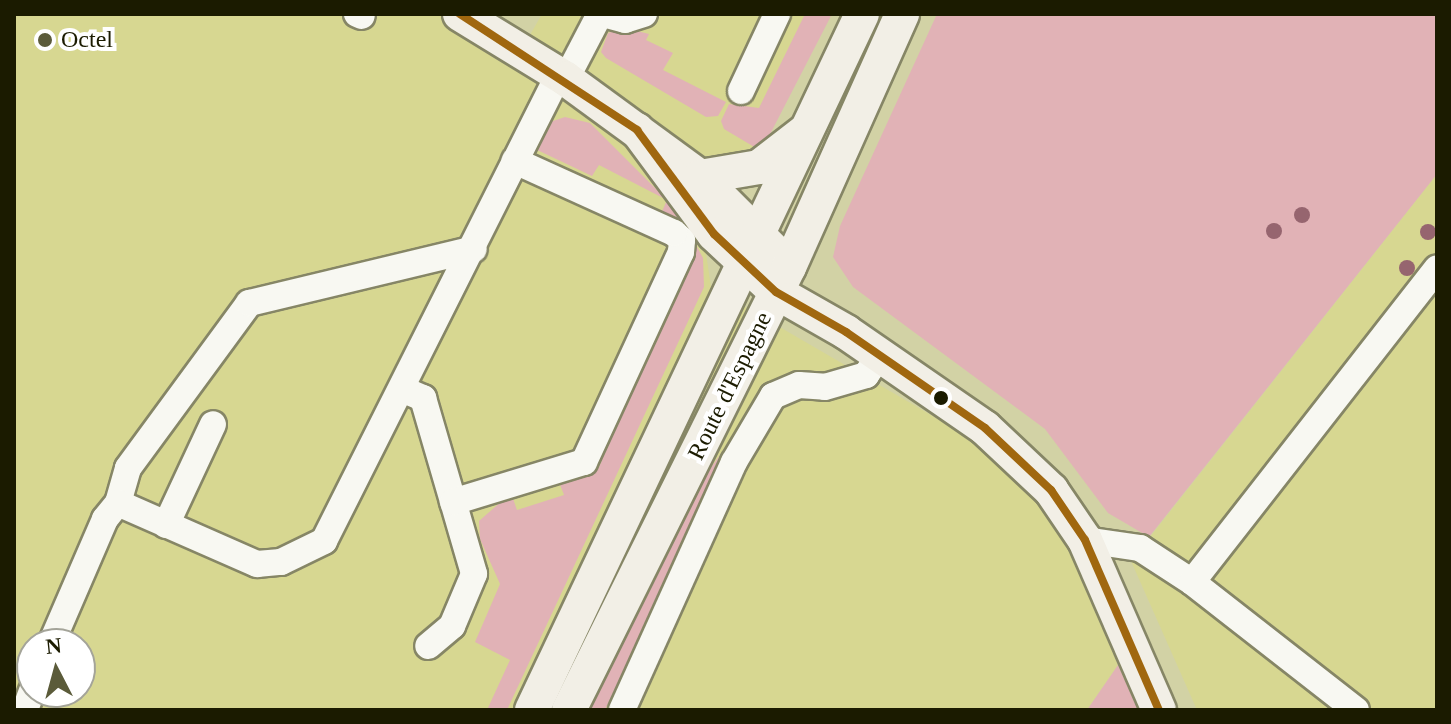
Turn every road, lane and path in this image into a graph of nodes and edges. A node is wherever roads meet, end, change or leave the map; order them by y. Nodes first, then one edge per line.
1 (601, 14) edge
2 (644, 14) edge
3 (777, 14) edge
4 (862, 14) edge
5 (902, 14) edge
6 (472, 17) edge
7 (562, 76) junction
8 (741, 91) dead end
9 (810, 128) junction
10 (637, 130) junction
11 (515, 161) junction
12 (700, 177) junction
13 (474, 249) junction
14 (752, 249) junction
15 (1437, 268) edge
16 (782, 280) junction
17 (839, 327) junction
18 (752, 340) junction
19 (880, 355) junction
20 (404, 390) junction
21 (213, 424) dead end
22 (453, 502) junction
23 (118, 503) junction
24 (166, 525) junction
25 (1085, 540) junction
26 (1192, 582) junction
27 (58, 628) edge
28 (428, 646) dead end
29 (532, 710) edge
30 (569, 710) edge
31 (622, 710) edge
32 (1159, 710) edge
33 (1356, 710) edge

1 - 2 street
1 - 7 street
3 - 8 street
4 - 9 main road, Route d'Espagne
5 - 16 main road, Route d'Espagne
6 - 7 main road
7 - 10 main road
7 - 11 street
9 - 12 main road
9 - 14 main road, Route d'Espagne
10 - 12 main road
10 - 14 main road
11 - 13 street
11 - 22 street
12 - 14 main road
13 - 20 street
13 - 23 street
14 - 16 main road
14 - 29 main road, Route d'Espagne
15 - 26 street
16 - 17 main road
16 - 18 main road, Route d'Espagne
17 - 18 main road
17 - 19 main road
18 - 30 main road, Route d'Espagne
19 - 25 main road
19 - 31 street
20 - 22 street
20 - 24 street
21 - 24 street
22 - 28 street
23 - 24 street
23 - 27 street
25 - 26 street
25 - 32 main road
26 - 33 street

